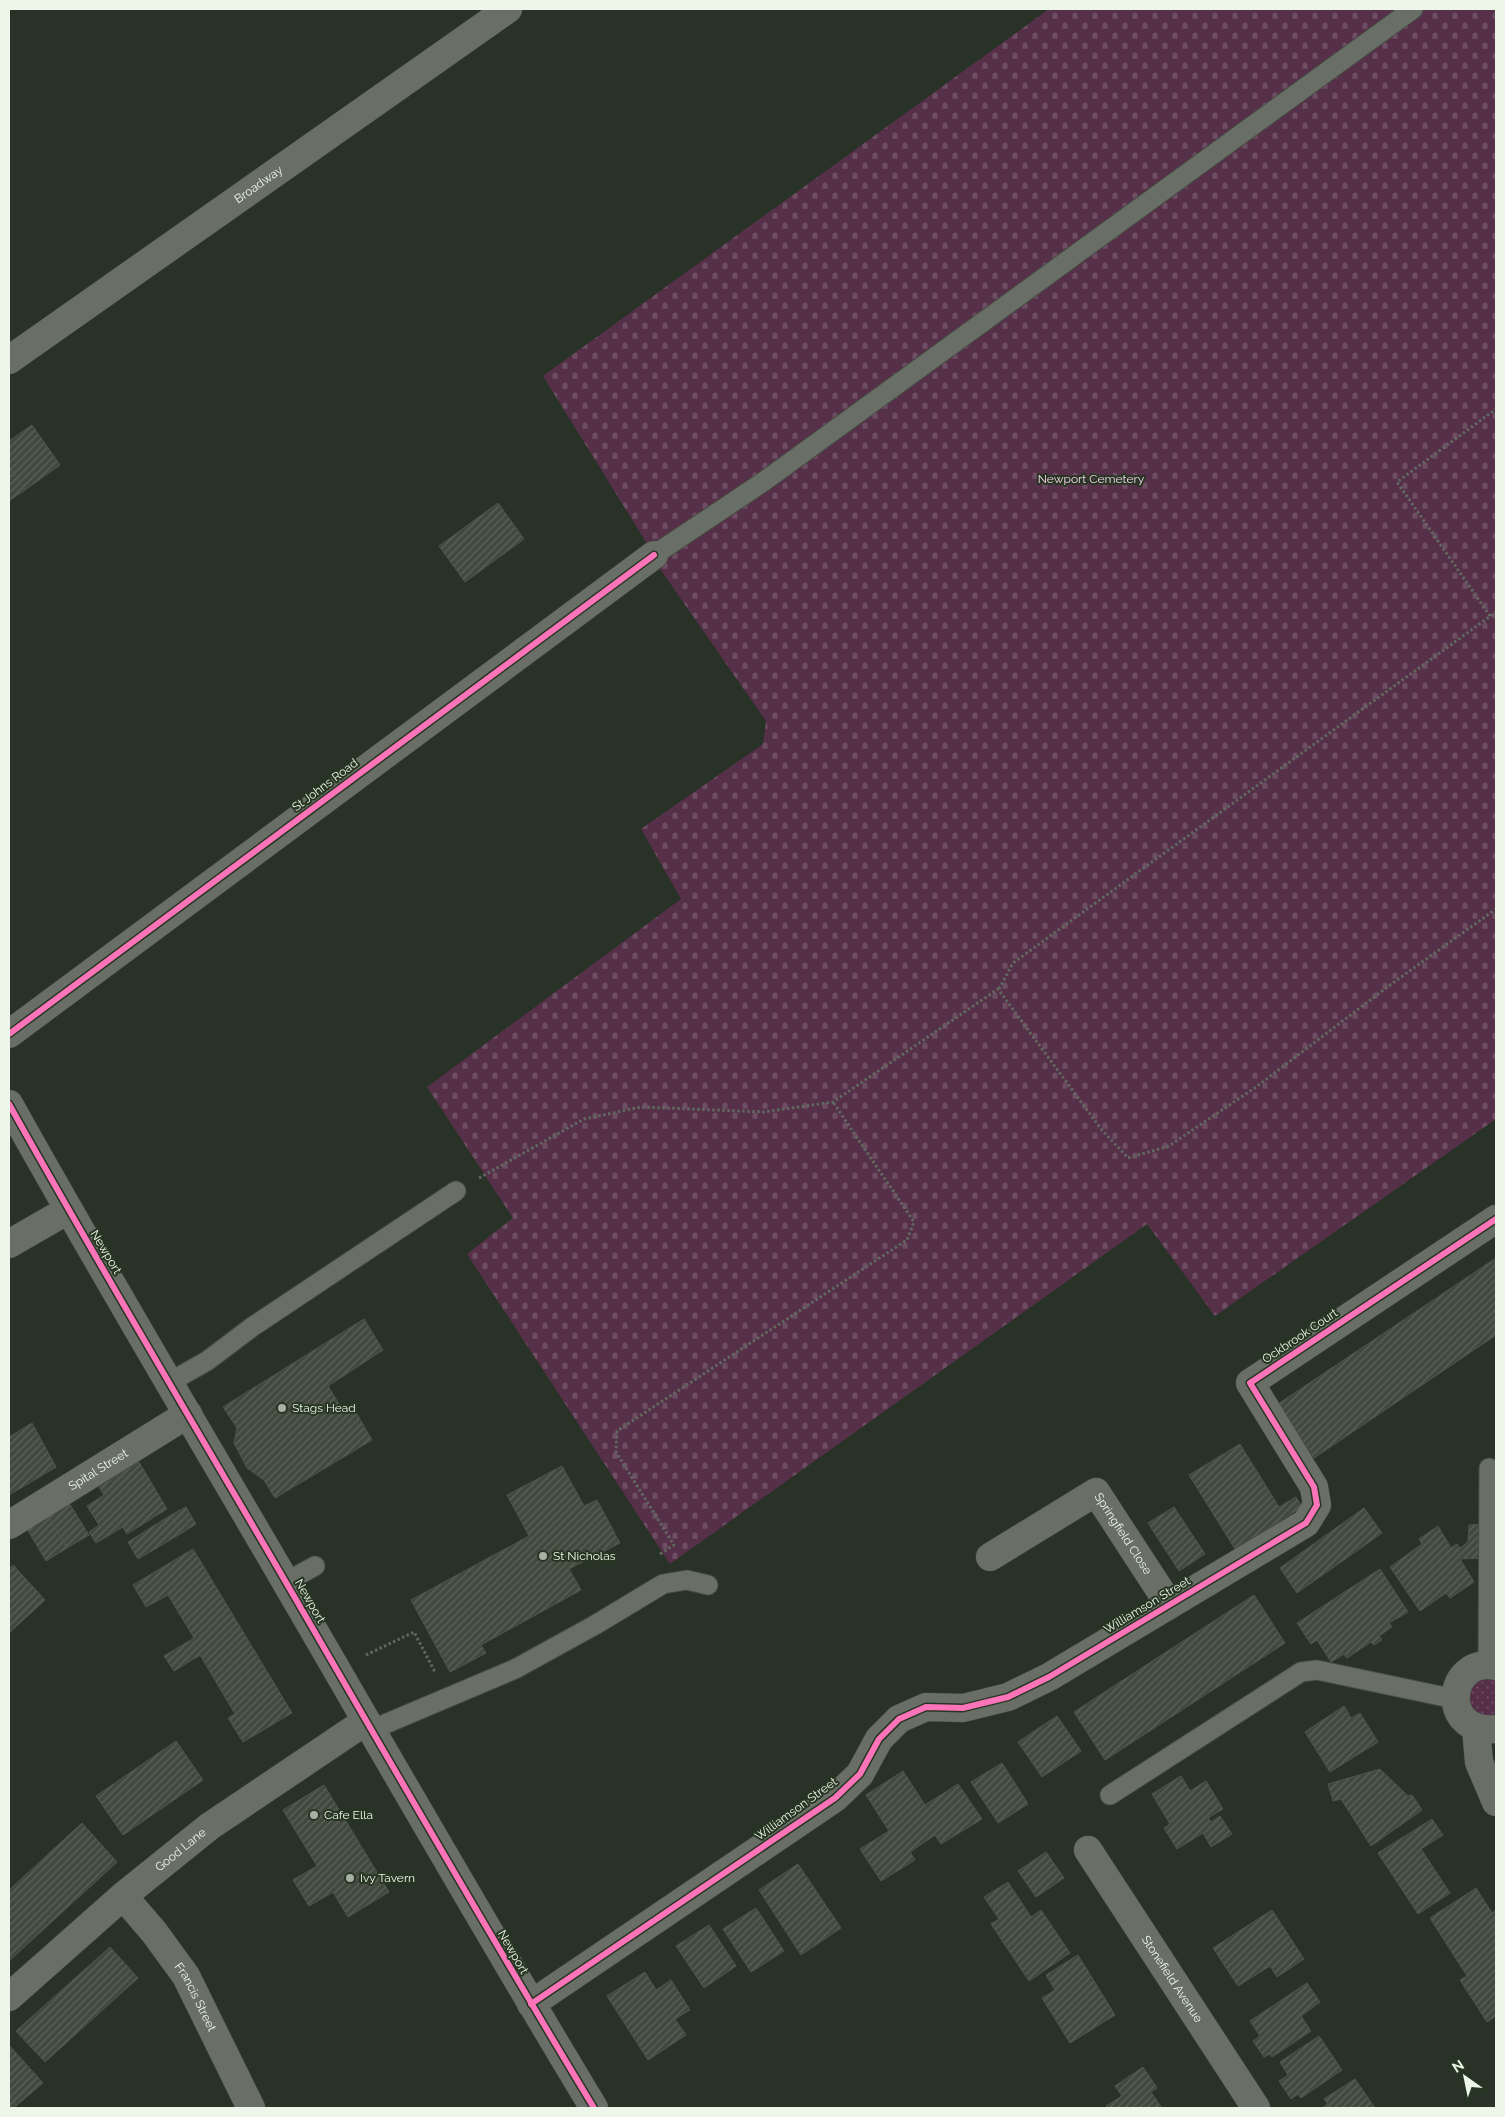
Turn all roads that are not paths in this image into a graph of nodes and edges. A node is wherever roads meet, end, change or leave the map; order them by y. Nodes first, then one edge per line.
1 (508, 9) edge
2 (1413, 9) edge
3 (9, 360) edge
4 (654, 555) joint
5 (9, 1034) edge
6 (9, 1104) edge
7 (456, 1190) road end
8 (68, 1210) junction
9 (1496, 1219) edge
10 (9, 1244) edge
11 (170, 1382) junction
12 (188, 1414) junction
13 (1489, 1468) dead end
14 (1306, 1522) joint
15 (9, 1525) edge
16 (990, 1556) dead end
17 (316, 1566) dead end
18 (286, 1582) junction
19 (708, 1585) dead end
20 (1169, 1604) junction
21 (1492, 1665) edge
22 (1455, 1699) junction
23 (369, 1726) junction
24 (1486, 1728) edge
25 (1110, 1795) dead end
26 (1496, 1802) edge
27 (1088, 1850) dead end
28 (123, 1896) junction
29 (9, 1997) edge
30 (531, 2004) junction
31 (251, 2108) edge
32 (594, 2108) edge
33 (1256, 2108) edge

1 - 3 street, Broadway
2 - 4 lane
4 - 5 street, St Johns Road
6 - 8 street, Newport
7 - 11 lane
8 - 10 street
8 - 11 street, Newport
9 - 14 street, Ockbrook Court
11 - 12 street, Newport
12 - 15 street, Spital Street
12 - 18 street, Newport
13 - 21 lane
14 - 20 street, Williamson Street
16 - 20 street, Springfield Close
17 - 18 lane
18 - 23 street, Newport
19 - 23 lane
20 - 30 street, Williamson Street
21 - 22 street
22 - 24 street
22 - 25 lane
23 - 28 street, Good Lane
23 - 30 street, Newport
24 - 26 street
27 - 33 street, Stonefield Avenue
28 - 29 street, Good Lane
28 - 31 street, Francis Street
30 - 32 street, Newport

